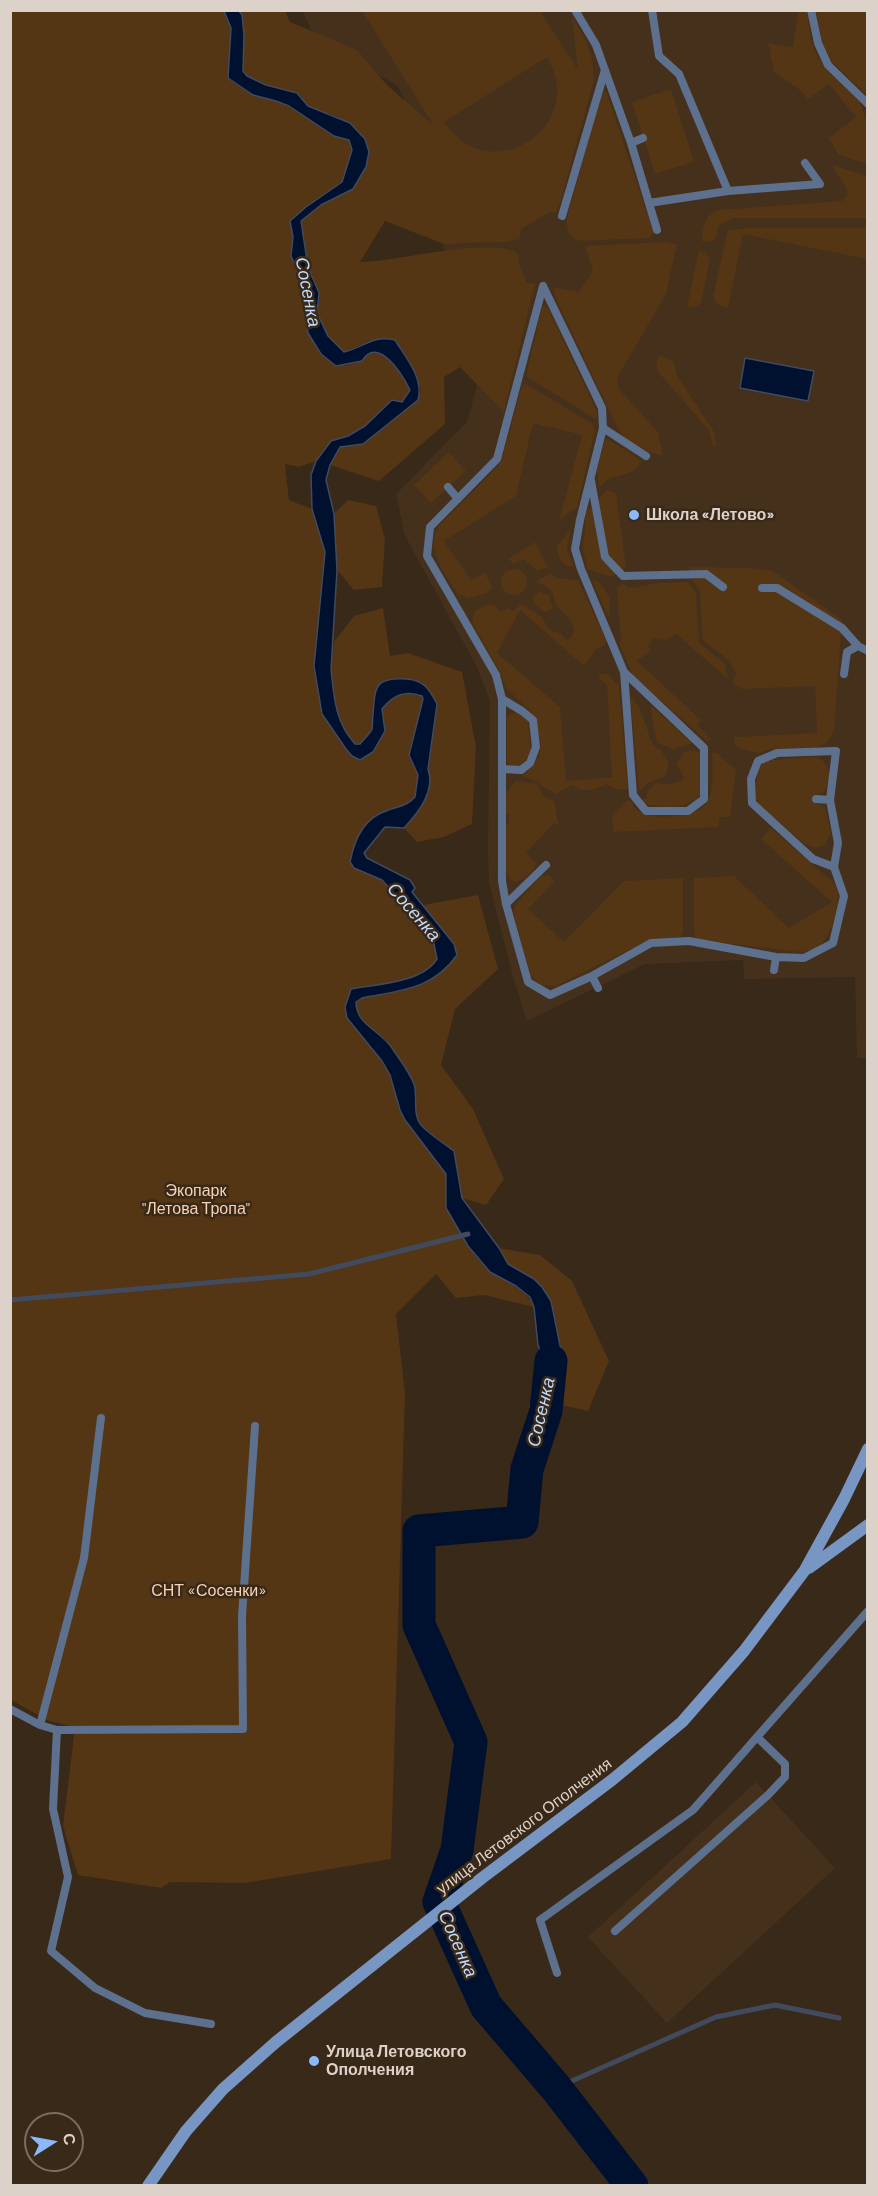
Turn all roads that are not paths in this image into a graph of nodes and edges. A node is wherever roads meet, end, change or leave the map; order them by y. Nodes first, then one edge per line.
1 (575, 10) edge
2 (652, 10) edge
3 (811, 10) edge
4 (605, 70) junction
5 (867, 104) edge
6 (643, 138) dead end
7 (631, 143) junction
8 (806, 163) dead end
9 (729, 191) junction
10 (649, 203) junction
11 (562, 216) dead end
12 (657, 230) dead end
13 (603, 428) junction
14 (646, 456) dead end
15 (591, 476) junction
16 (448, 487) dead end
17 (458, 499) junction
18 (723, 587) dead end
19 (762, 588) dead end
20 (858, 646) junction
21 (867, 651) edge
22 (624, 672) junction
23 (843, 675) dead end
24 (502, 699) junction
25 (502, 769) junction
26 (816, 799) dead end
27 (830, 800) junction
28 (546, 865) dead end
29 (834, 867) junction
30 (506, 904) junction
31 (776, 957) junction
32 (774, 970) dead end
33 (592, 976) junction
34 (598, 988) dead end
35 (101, 1418) dead end
36 (255, 1426) dead end
37 (867, 1449) edge
38 (867, 1525) edge
39 (805, 1570) junction
40 (867, 1611) edge
41 (10, 1709) edge
42 (40, 1725) junction
43 (57, 1730) junction
44 (757, 1737) junction
45 (615, 1931) dead end
46 (557, 1973) dead end
47 (211, 2024) dead end
48 (148, 2186) edge

1 - 4 lane
2 - 9 lane
3 - 5 lane
4 - 7 lane
4 - 11 lane
6 - 7 lane
7 - 10 lane
8 - 9 lane
9 - 10 lane
10 - 12 lane
13 - 14 lane
13 - 15 lane
13 - 17 lane
15 - 18 lane
15 - 22 lane
16 - 17 lane
17 - 24 lane
19 - 20 lane
20 - 21 lane
20 - 23 lane
22 - 22 lane
24 - 25 lane
24 - 25 lane
25 - 30 lane
26 - 27 lane
27 - 29 lane
27 - 29 lane
28 - 30 lane
29 - 31 lane
30 - 33 lane
31 - 32 lane
31 - 33 lane
33 - 34 lane
35 - 42 lane
36 - 43 lane
37 - 39 main road, улица Летовского Ополчения
38 - 39 main road
39 - 48 main road, улица Летовского Ополчения
40 - 44 lane
41 - 42 lane
42 - 43 lane
43 - 47 lane
44 - 45 lane
44 - 46 lane

